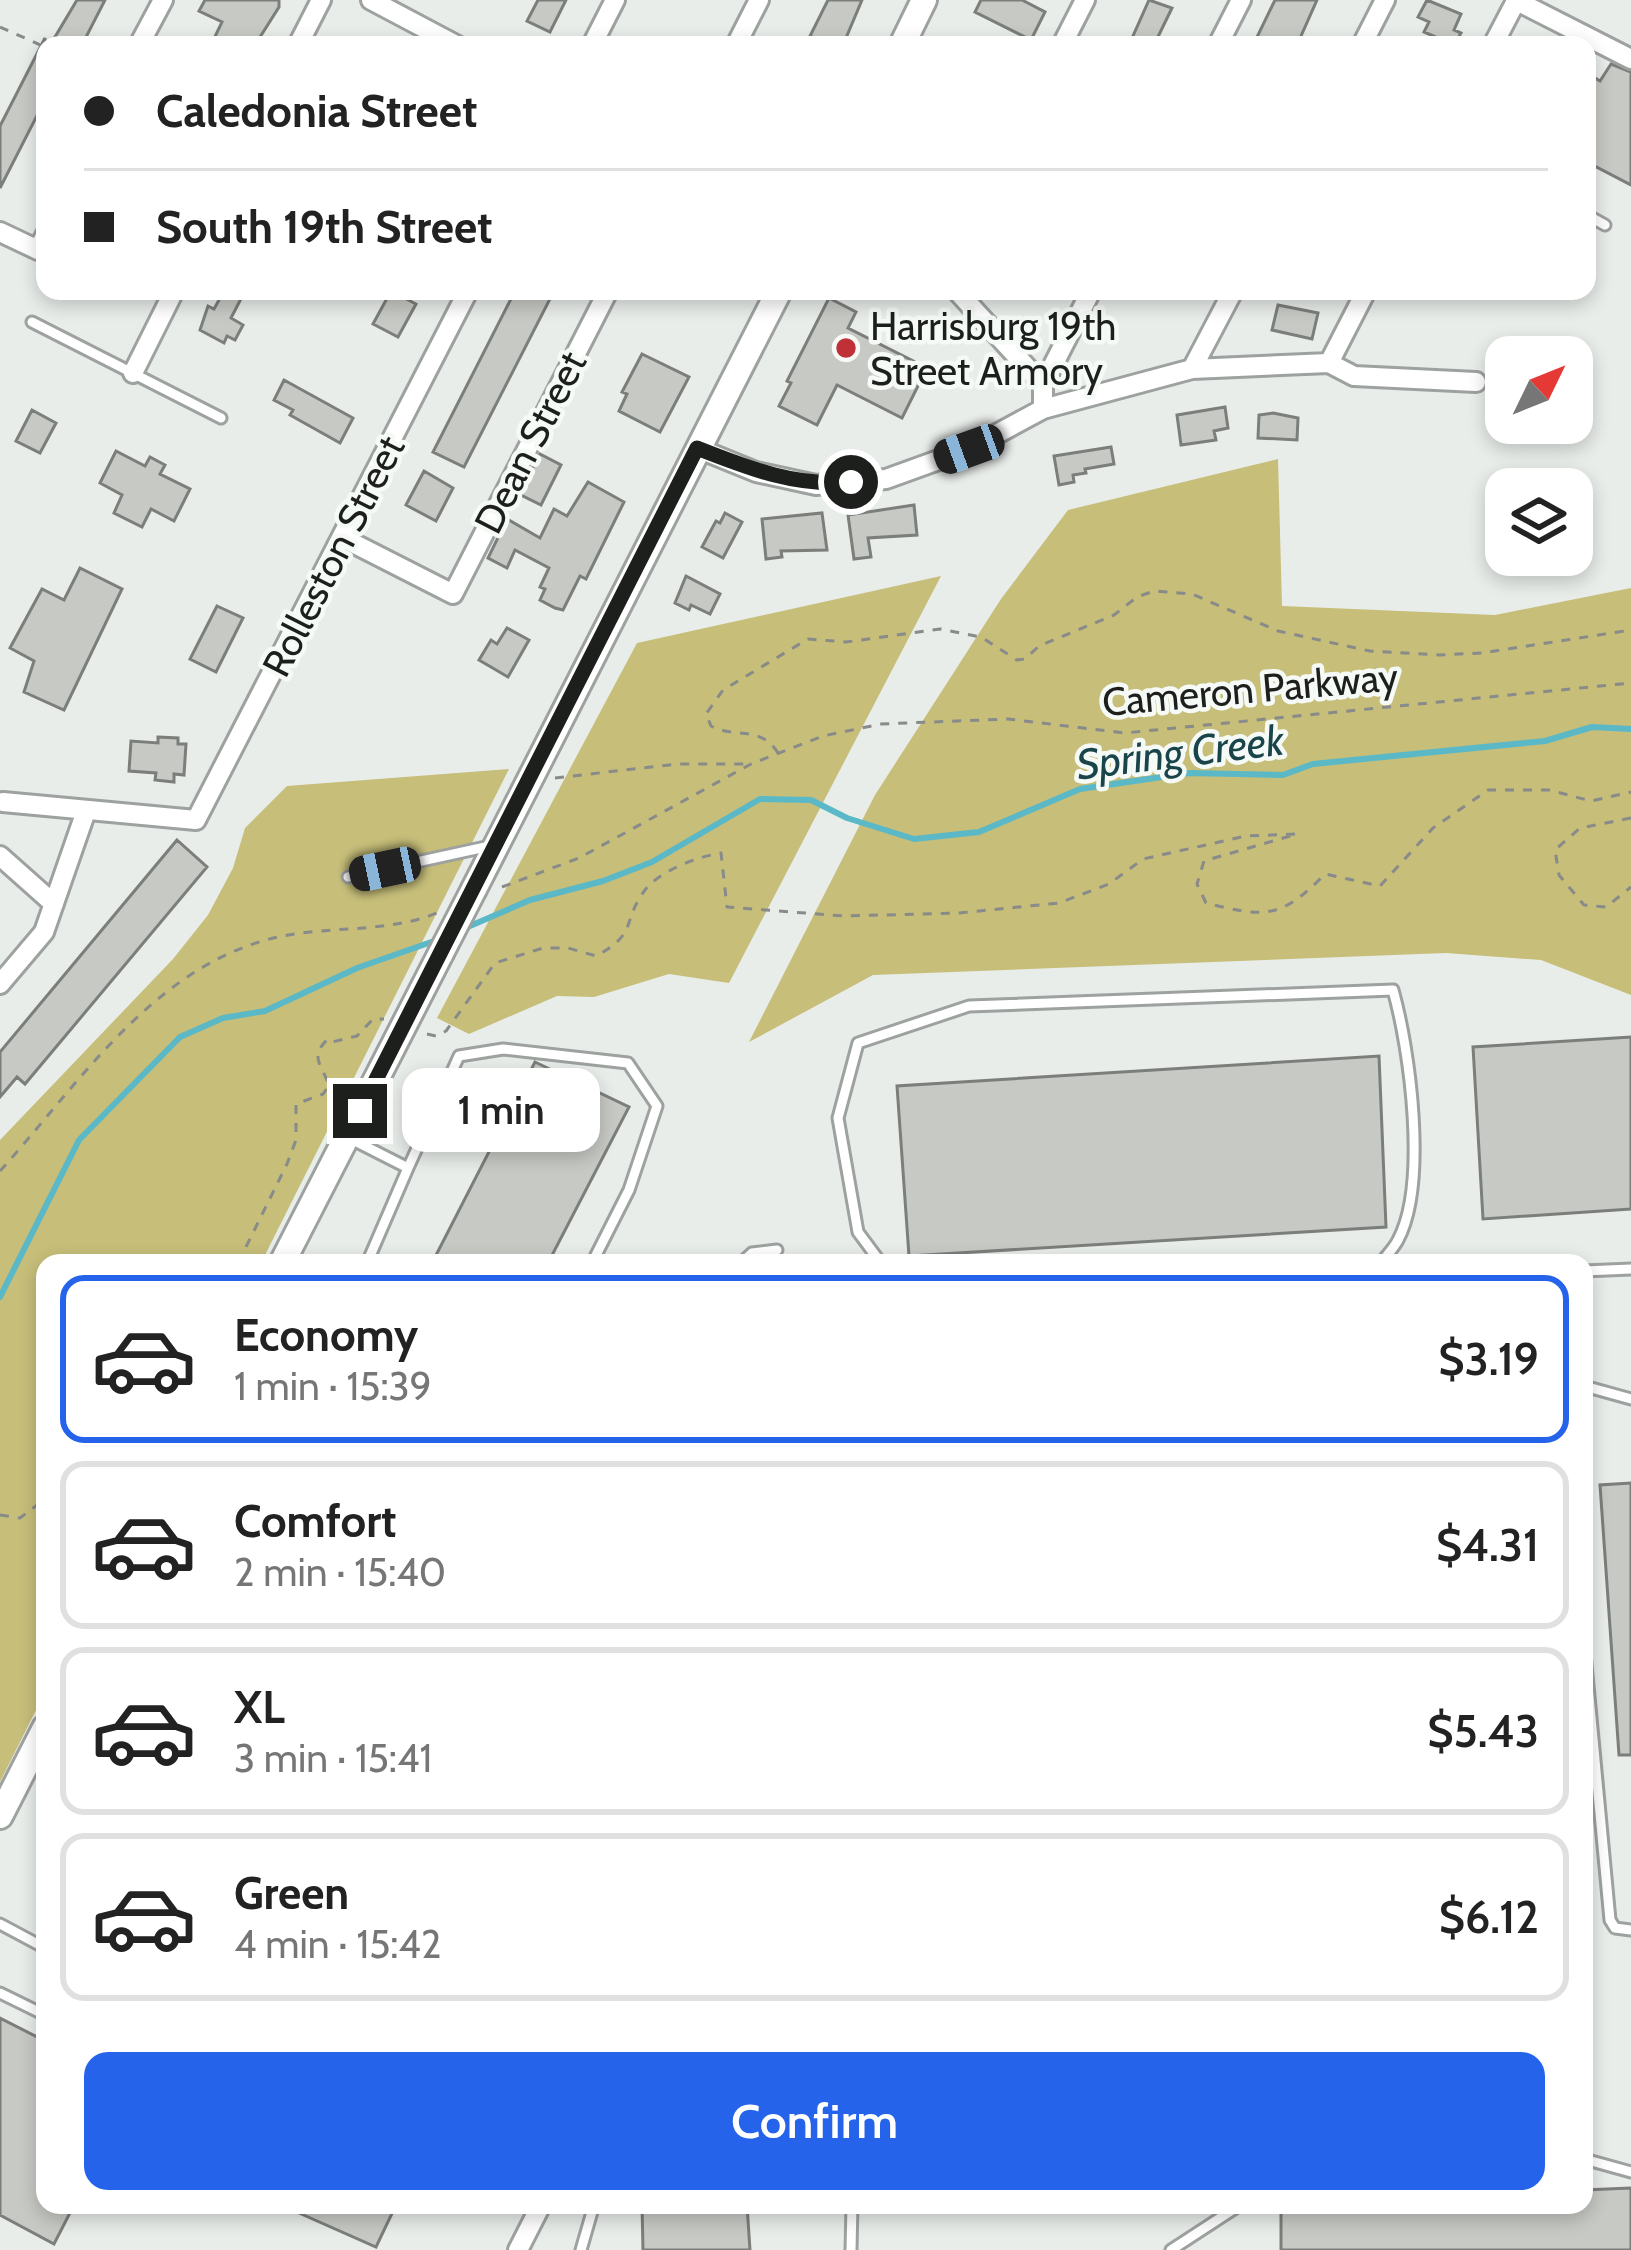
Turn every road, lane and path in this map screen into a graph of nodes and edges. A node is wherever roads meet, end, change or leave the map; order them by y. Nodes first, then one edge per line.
1 (164, 0) edge
2 (320, 0) edge
3 (371, 0) edge
4 (615, 0) edge
5 (758, 0) edge
6 (924, 0) edge
7 (1085, 0) edge
8 (1241, 0) edge
9 (1385, 0) edge
10 (1515, 0) edge
11 (0, 27) edge
12 (145, 36) edge
13 (302, 36) edge
14 (436, 36) edge
15 (597, 36) edge
16 (740, 36) edge
17 (906, 36) edge
18 (1067, 36) edge
19 (1223, 36) edge
20 (1367, 36) edge
21 (1497, 36) edge
22 (1586, 36) edge
23 (1596, 41) edge
24 (36, 43) edge
25 (1631, 59) edge
26 (1596, 220) edge
27 (1605, 225) dead end
28 (0, 232) edge
29 (36, 241) edge
30 (170, 300) edge
31 (463, 300) edge
32 (603, 300) edge
33 (774, 300) edge
34 (965, 300) edge
35 (1086, 300) edge
36 (1228, 300) edge
37 (1361, 300) edge
38 (32, 322) dead end
39 (1329, 363) junction
40 (1192, 369) junction
41 (133, 373) junction
42 (1476, 382) dead end
43 (1043, 385) junction
44 (1042, 409) junction
45 (221, 418) dead end
46 (697, 448) junction
47 (343, 538) junction
48 (1631, 630) edge
49 (1631, 683) edge
50 (778, 753) junction
51 (751, 764) junction
52 (527, 782) junction
53 (1631, 792) edge
54 (3, 802) dead end
55 (86, 811) junction
56 (1631, 818) edge
57 (495, 845) junction
58 (0, 856) edge
59 (348, 877) dead end
60 (504, 887) dead end
61 (1631, 887) edge
62 (55, 904) junction
63 (446, 909) dead end
64 (0, 985) edge
65 (403, 1027) junction
66 (347, 1137) junction
67 (408, 1168) junction
68 (0, 1171) edge
69 (777, 1250) dead end
70 (242, 1254) edge
71 (287, 1254) edge
72 (371, 1254) edge
73 (597, 1254) edge
74 (751, 1254) edge
75 (874, 1254) edge
76 (1388, 1254) edge
77 (1631, 1269) edge
78 (1593, 1270) edge
79 (1593, 1388) edge
80 (1631, 1399) edge
81 (36, 1506) edge
82 (0, 1515) edge
83 (1593, 1739) edge
84 (36, 1746) edge
85 (0, 1816) edge
86 (0, 1924) edge
87 (1631, 1930) edge
88 (36, 1943) edge
89 (0, 1993) edge
90 (36, 2010) edge
91 (1593, 2161) edge
92 (1631, 2172) edge
93 (537, 2214) edge
94 (591, 2214) edge
95 (852, 2214) edge
96 (1226, 2214) edge
97 (518, 2250) edge
98 (581, 2250) edge
99 (850, 2250) edge
100 (1171, 2250) edge

1 - 12 street
2 - 13 street
3 - 14 street
4 - 15 street
5 - 16 street
6 - 17 street
7 - 18 street
8 - 19 street
9 - 20 street
10 - 21 street
10 - 22 street
11 - 24 path
23 - 25 street
26 - 27 lane
28 - 29 street
30 - 41 street
31 - 47 street, Rolleston Street
32 - 47 street, Dean Street
33 - 46 street
34 - 43 street
35 - 43 street
36 - 40 street
37 - 39 street
38 - 41 lane
39 - 40 street
39 - 42 street
40 - 44 street
41 - 45 lane
43 - 44 street
44 - 46 street
46 - 52 street
47 - 55 street, Rolleston Street
48 - 50 path
49 - 50 path, Cameron Parkway
50 - 51 path, Cameron Parkway
51 - 52 path
51 - 60 path, Cameron Parkway
52 - 57 street
53 - 65 path
54 - 55 street
55 - 62 street
56 - 61 path
57 - 59 lane
57 - 65 street, bridge
58 - 62 street
62 - 64 street
63 - 68 path
65 - 66 street
65 - 70 path
66 - 67 lane
66 - 71 street
67 - 72 lane
67 - 73 lane
69 - 74 lane
75 - 76 lane
77 - 78 lane
79 - 80 lane
81 - 82 path
83 - 87 lane
84 - 85 street
86 - 88 lane
89 - 90 lane
91 - 92 lane
93 - 97 street
94 - 98 lane
95 - 99 lane
96 - 100 lane

